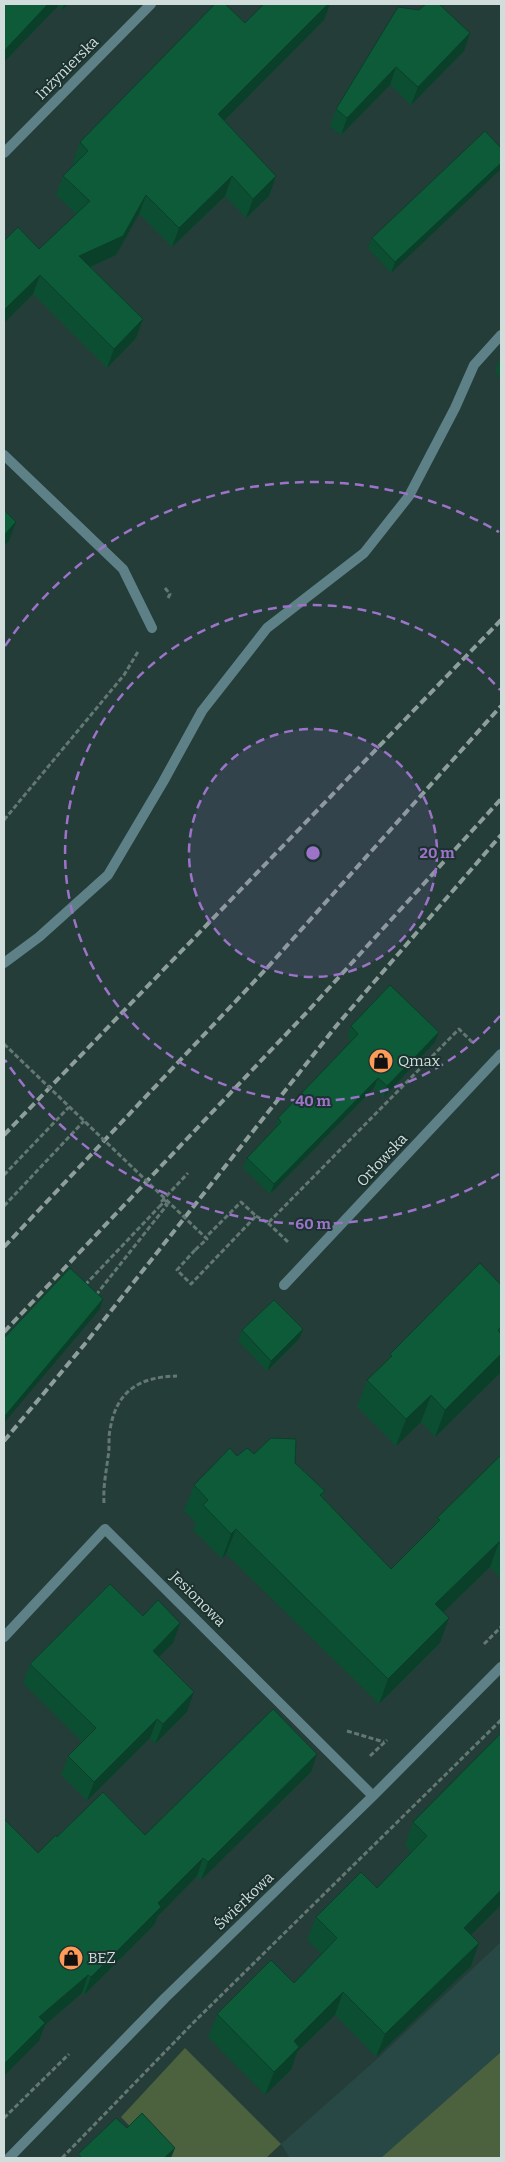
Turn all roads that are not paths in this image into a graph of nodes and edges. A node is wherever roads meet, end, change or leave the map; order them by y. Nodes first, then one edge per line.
1 (151, 4) edge
2 (4, 153) edge
3 (501, 336) edge
4 (4, 455) edge
5 (152, 628) road end
6 (4, 963) edge
7 (501, 1054) edge
8 (284, 1285) dead end
9 (4, 1637) edge
10 (501, 1667) edge
11 (373, 1796) junction
12 (9, 2158) edge

1 - 2 street, Inżynierska
3 - 6 street
4 - 5 street
7 - 8 street, Orłowska
9 - 11 street, Jesionowa
10 - 11 street, Świerkowa
11 - 12 street, Świerkowa

